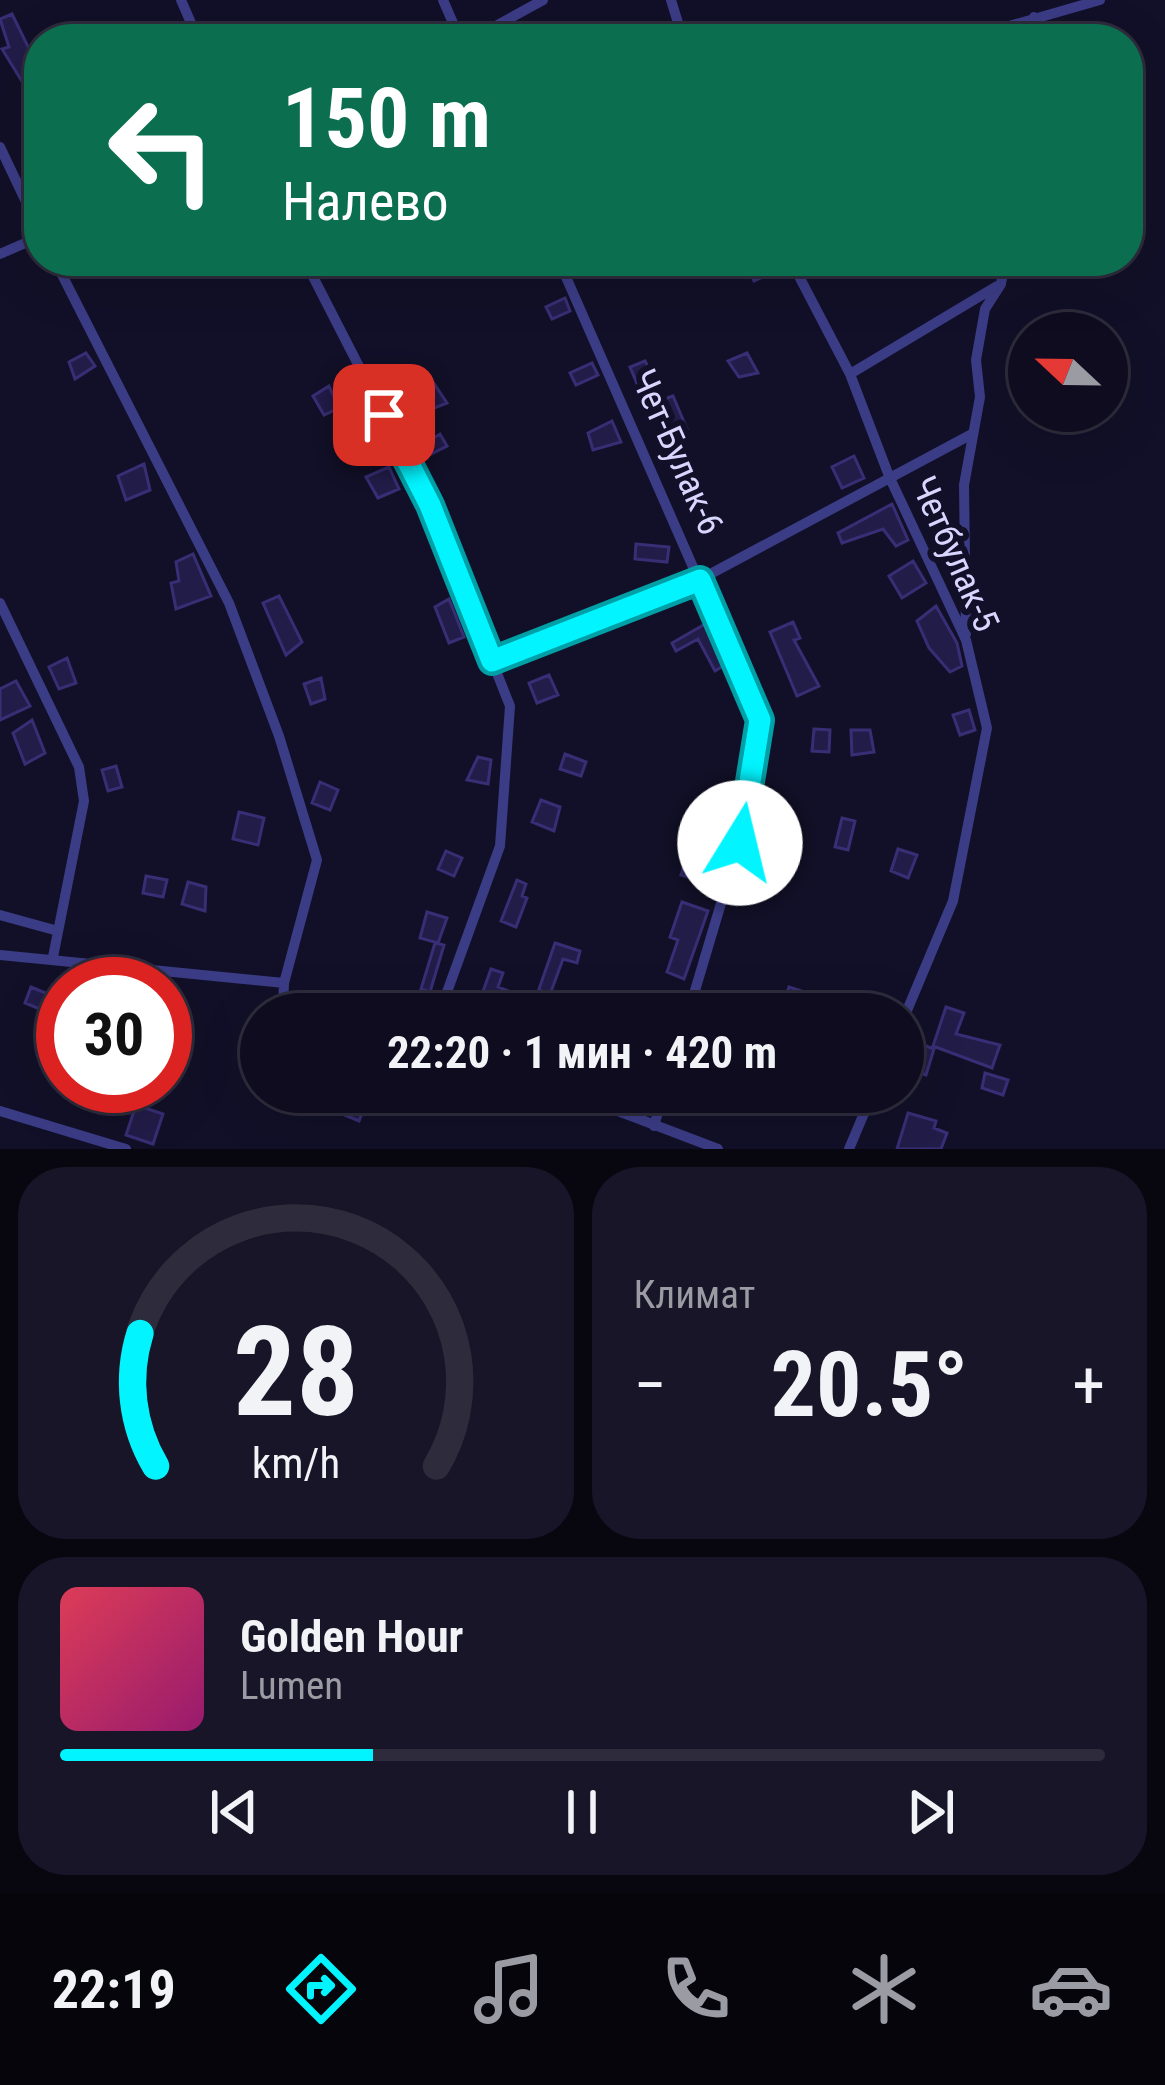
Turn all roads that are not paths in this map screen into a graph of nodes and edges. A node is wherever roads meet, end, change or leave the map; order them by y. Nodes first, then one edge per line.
1 (543, 0) edge
2 (1100, 0) edge
3 (1034, 17) junction
4 (499, 24) edge
5 (1012, 24) edge
6 (1035, 24) edge
7 (0, 147) edge
8 (24, 200) edge
9 (63, 276) edge
10 (313, 276) edge
11 (566, 276) edge
12 (798, 276) edge
13 (1002, 276) edge
14 (1001, 284) junction
15 (850, 374) junction
16 (972, 434) junction
17 (889, 476) junction
18 (700, 580) junction
19 (0, 603) edge
20 (966, 640) junction
21 (492, 661) junction
22 (0, 915) edge
23 (58, 931) junction
24 (0, 955) edge
25 (53, 957) joint
26 (192, 973) edge
27 (284, 983) junction
28 (284, 993) edge
29 (447, 993) edge
30 (694, 993) edge
31 (914, 993) edge
32 (0, 1111) edge
33 (621, 1113) edge
34 (658, 1113) edge
35 (864, 1113) edge
36 (654, 1126) junction
37 (72, 1133) junction
38 (75, 1149) edge
39 (126, 1149) edge
40 (718, 1149) edge
41 (849, 1149) edge

1 - 4 street
2 - 3 street
3 - 5 street
3 - 6 street
7 - 8 street
9 - 27 street
10 - 21 street
11 - 18 street, Чет-Булак-6
12 - 15 street, Четбулак-5
13 - 14 street
14 - 15 street
14 - 16 street
15 - 17 street, Четбулак-5
16 - 17 street
16 - 20 street
17 - 18 street
17 - 20 street, Четбулак-5
18 - 21 street
18 - 30 street, Чет-Булак-6
19 - 23 street
20 - 31 street, Четбулак-5
21 - 29 street
22 - 23 street
23 - 25 street
24 - 25 street
26 - 27 street
27 - 28 street
32 - 37 street
33 - 36 street
34 - 36 street
35 - 41 street
36 - 40 street
37 - 38 street
37 - 39 street

